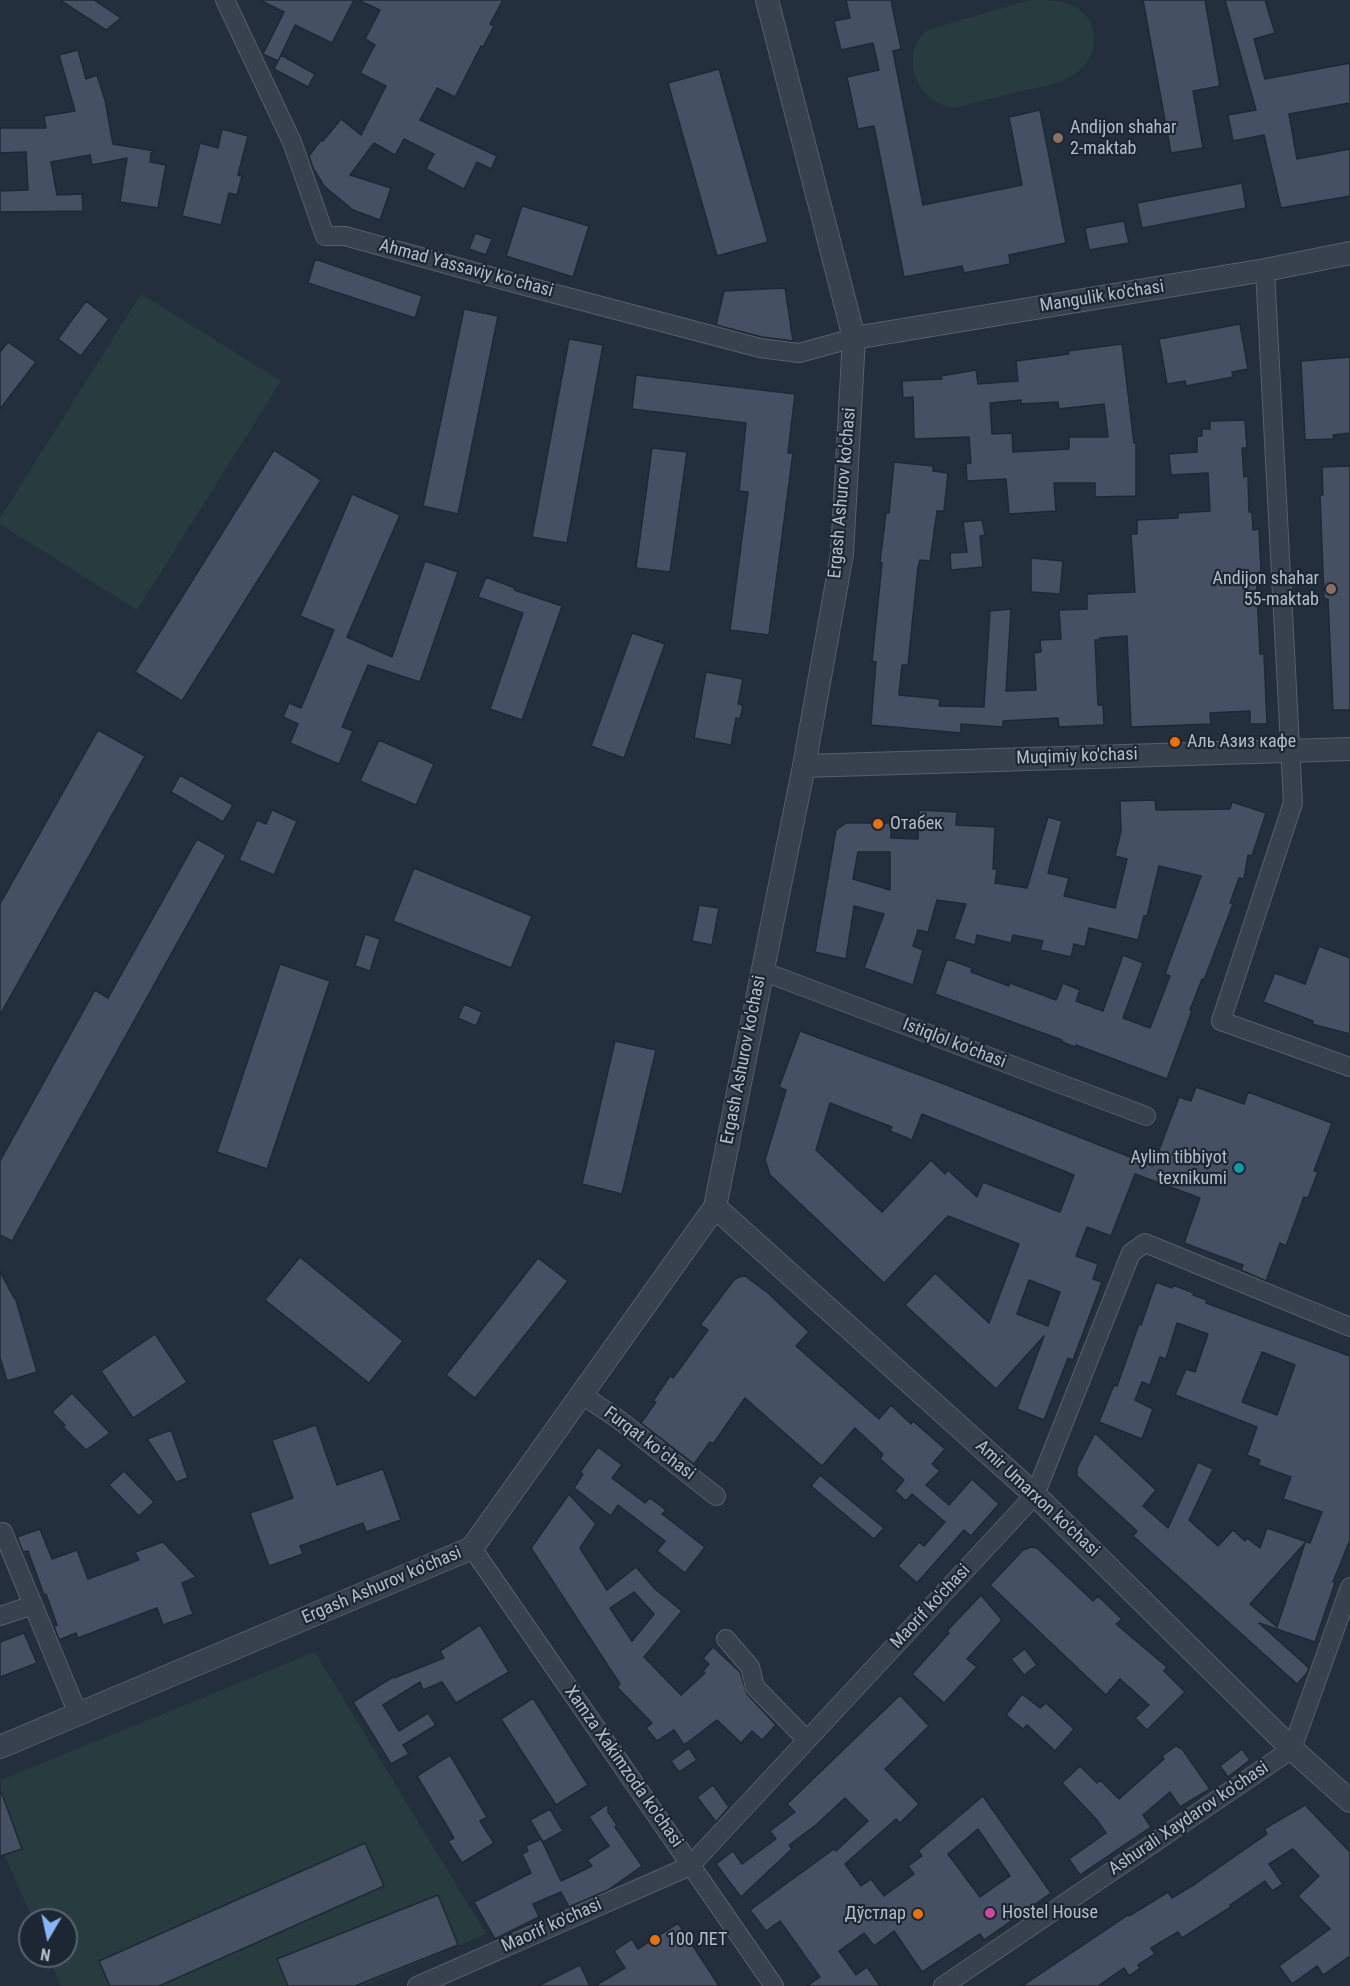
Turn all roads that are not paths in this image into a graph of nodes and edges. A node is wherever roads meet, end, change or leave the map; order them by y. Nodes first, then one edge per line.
1 (225, 0) edge
2 (767, 0) edge
3 (1350, 252) edge
4 (1264, 270) junction
5 (854, 338) junction
6 (1350, 749) edge
7 (1291, 751) junction
8 (804, 766) junction
9 (762, 971) junction
10 (1350, 1067) edge
11 (1146, 1116) dead end
12 (715, 1207) junction
13 (1350, 1327) edge
14 (581, 1394) junction
15 (1035, 1495) junction
16 (716, 1496) dead end
17 (3, 1532) dead end
18 (472, 1548) junction
19 (1350, 1587) edge
20 (33, 1605) junction
21 (0, 1616) edge
22 (726, 1639) dead end
23 (78, 1714) junction
24 (807, 1740) junction
25 (0, 1747) edge
26 (1292, 1749) junction
27 (1350, 1801) edge
28 (690, 1866) junction
29 (417, 1986) edge
30 (774, 1986) edge
31 (943, 1986) edge

1 - 5 street, Ahmad Yassaviy koʻchasi
2 - 5 street, Ergash Ashurov ko'chasi
3 - 4 street, Mangulik ko'chasi
4 - 5 street, Mangulik ko'chasi
4 - 7 street
5 - 8 street, Ergash Ashurov ko'chasi
6 - 7 street, Muqimiy ko'chasi
7 - 8 street, Muqimiy ko'chasi
7 - 10 street
8 - 9 street, Ergash Ashurov ko'chasi
9 - 11 street, Istiqlol ko'chasi
9 - 12 street, Ergash Ashurov ko'chasi
12 - 14 street, Ergash Ashurov ko'chasi
12 - 15 street, Amir Umarxon ko'chasi
13 - 15 street, Maorif ko'chasi
14 - 16 street, Furqat koʻchasi
14 - 18 street, Ergash Ashurov ko'chasi
15 - 24 street, Maorif ko'chasi
15 - 26 street, Amir Umarxon ko'chasi
17 - 20 street
18 - 23 street, Ergash Ashurov ko'chasi
18 - 28 street, Xamza Xakimzoda ko'chasi
19 - 26 street
20 - 21 street
20 - 23 street
22 - 24 street
23 - 25 street, Ergash Ashurov ko'chasi
24 - 28 street, Maorif ko'chasi
26 - 27 street, Amir Umarxon ko'chasi
26 - 31 street, Ashurali Xaydarov ko'chasi
28 - 29 street, Maorif ko'chasi
28 - 30 street, Xamza Xakimzoda ko'chasi

